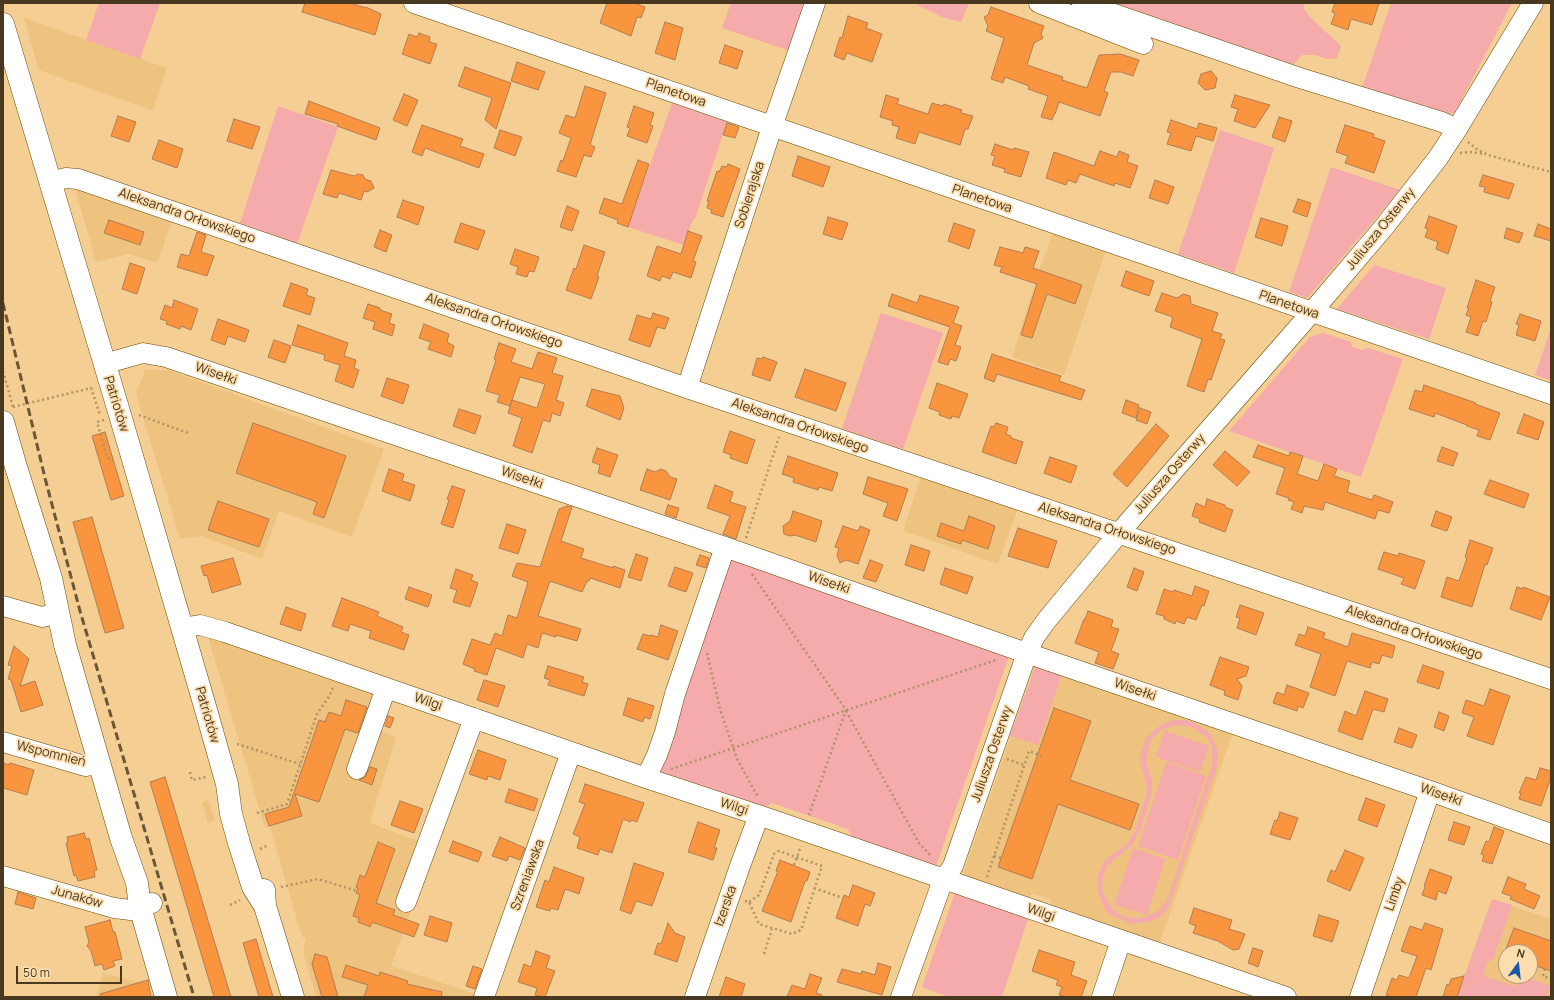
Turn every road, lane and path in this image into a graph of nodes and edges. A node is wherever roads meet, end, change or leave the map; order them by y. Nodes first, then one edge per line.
1 (414, 3) edge
2 (815, 3) edge
3 (1039, 3) edge
4 (1082, 3) edge
5 (1533, 3) edge
6 (3, 24) edge
7 (1143, 44) dead end
8 (772, 127) junction
9 (1457, 129) junction
10 (1551, 172) edge
11 (50, 182) junction
12 (1312, 313) junction
13 (104, 364) junction
14 (3, 371) edge
15 (687, 388) junction
16 (1551, 394) edge
17 (10, 414) edge
18 (139, 415) dead end
19 (101, 420) dead end
20 (784, 421) junction
21 (96, 422) dead end
22 (188, 433) dead end
23 (113, 461) dead end
24 (9, 469) edge
25 (1119, 533) junction
26 (733, 550) junction
27 (3, 606) edge
28 (58, 613) junction
29 (182, 628) junction
30 (1020, 650) junction
31 (706, 651) dead end
32 (338, 672) junction
33 (1551, 679) edge
34 (386, 688) junction
35 (846, 710) junction
36 (474, 718) junction
37 (3, 742) edge
38 (238, 744) dead end
39 (733, 747) junction
40 (572, 752) junction
41 (1042, 756) dead end
42 (99, 764) junction
43 (300, 764) junction
44 (357, 769) dead end
45 (646, 778) junction
46 (1430, 791) junction
47 (257, 813) dead end
48 (764, 817) junction
49 (1551, 834) edge
50 (804, 836) junction
51 (269, 845) dead end
52 (260, 848) dead end
53 (994, 856) junction
54 (797, 857) junction
55 (1001, 858) dead end
56 (794, 865) dead end
57 (948, 873) junction
58 (3, 876) edge
59 (281, 887) dead end
60 (814, 888) junction
61 (357, 891) dead end
62 (982, 893) junction
63 (843, 898) dead end
64 (255, 902) junction
65 (406, 902) dead end
66 (230, 904) dead end
67 (146, 905) junction
68 (772, 929) junction
69 (1121, 940) junction
70 (764, 954) dead end
71 (1545, 969) dead end
72 (1551, 979) edge
73 (166, 997) edge
74 (181, 997) edge
75 (293, 997) edge
76 (484, 997) edge
77 (695, 997) edge
78 (901, 997) edge
79 (1102, 997) edge
80 (1286, 997) edge
81 (1360, 997) edge

1 - 8 street, Planetowa
2 - 8 street, Sobierajska
3 - 7 street
4 - 9 street
5 - 9 street, Juliusza Osterwy
6 - 11 main road, Patriotów
8 - 12 street, Planetowa
8 - 15 street, Sobierajska
9 - 10 path
9 - 12 street, Juliusza Osterwy
11 - 13 main road, Patriotów
11 - 15 street, Aleksandra Orłowskiego
12 - 16 street, Planetowa
12 - 25 street, Juliusza Osterwy
13 - 26 street, Wisełki
13 - 29 main road, Patriotów
14 - 17 path
15 - 20 street, Aleksandra Orłowskiego
17 - 19 path
17 - 24 main road
18 - 22 path
20 - 25 street, Aleksandra Orłowskiego
20 - 26 path
21 - 23 path
24 - 28 main road
25 - 30 street, Juliusza Osterwy
25 - 33 street, Aleksandra Orłowskiego
26 - 30 street, Wisełki
26 - 35 path
26 - 45 street
27 - 28 street
28 - 42 main road
29 - 32 street, Wilgi
29 - 64 main road, Patriotów
30 - 35 path
30 - 46 street, Wisełki
30 - 57 street, Juliusza Osterwy
31 - 39 path
32 - 34 street, Wilgi
32 - 43 path
34 - 36 street, Wilgi
34 - 44 street
35 - 39 path
35 - 50 path
35 - 57 path
36 - 40 street, Wilgi
36 - 65 street
37 - 42 street, Wspomnień
38 - 43 path
39 - 45 path
39 - 48 path
40 - 45 street, Wilgi
40 - 76 street, Szreniawska
41 - 53 path
42 - 67 main road
43 - 47 path
45 - 48 street, Wilgi
46 - 49 street, Wisełki
46 - 81 street, Limby
48 - 50 street, Wilgi
48 - 77 street, Izerska
50 - 54 path
50 - 57 street, Wilgi
51 - 52 path
53 - 55 path
53 - 62 path
54 - 56 path
54 - 60 path
54 - 68 path
57 - 62 street, Wilgi
57 - 78 street, Juliusza Osterwy
58 - 67 street, Junaków
59 - 61 path
60 - 63 path
60 - 68 path
62 - 69 street, Wilgi
64 - 66 path
64 - 75 main road, Patriotów
67 - 73 main road
67 - 74 main road
68 - 70 path
69 - 79 street
69 - 80 street, Wilgi
71 - 72 path

